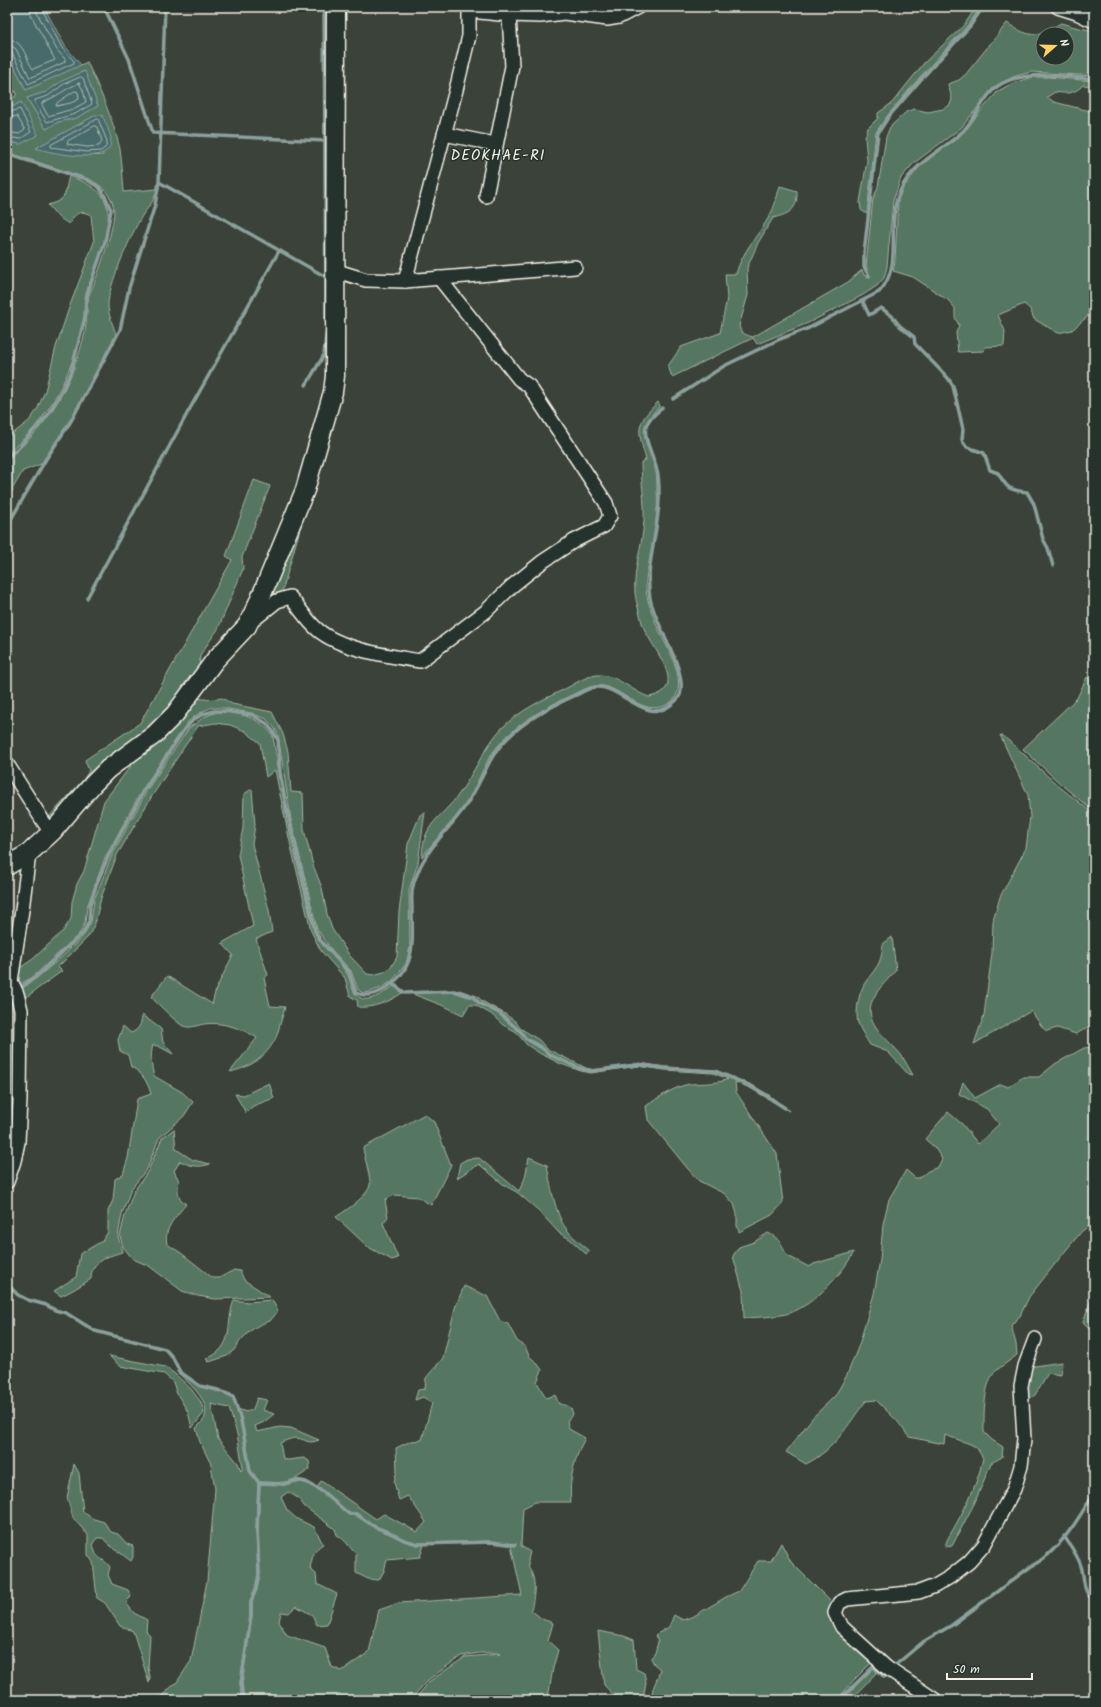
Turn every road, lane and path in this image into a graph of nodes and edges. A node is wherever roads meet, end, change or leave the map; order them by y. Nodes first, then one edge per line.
1 (336, 7) edge
2 (638, 7) edge
3 (1058, 7) edge
4 (470, 9) edge
5 (510, 11) edge
6 (1094, 21) edge
7 (444, 134) junction
8 (495, 144) junction
9 (486, 196) dead end
10 (575, 267) dead end
11 (337, 271) junction
12 (439, 278) junction
13 (405, 281) junction
14 (246, 626) junction
15 (7, 764) edge
16 (53, 831) junction
17 (29, 853) junction
18 (7, 866) edge
19 (7, 1182) edge
20 (1034, 1339) dead end
21 (935, 1700) edge

1 - 11 street
2 - 5 street
3 - 6 street
4 - 5 street
4 - 7 street
5 - 8 street
7 - 8 street
7 - 13 street
8 - 9 street
10 - 12 street
11 - 13 street
11 - 14 street
12 - 13 street
12 - 14 street
14 - 16 street
15 - 16 street
16 - 17 street
17 - 18 street
17 - 19 street
20 - 21 street

